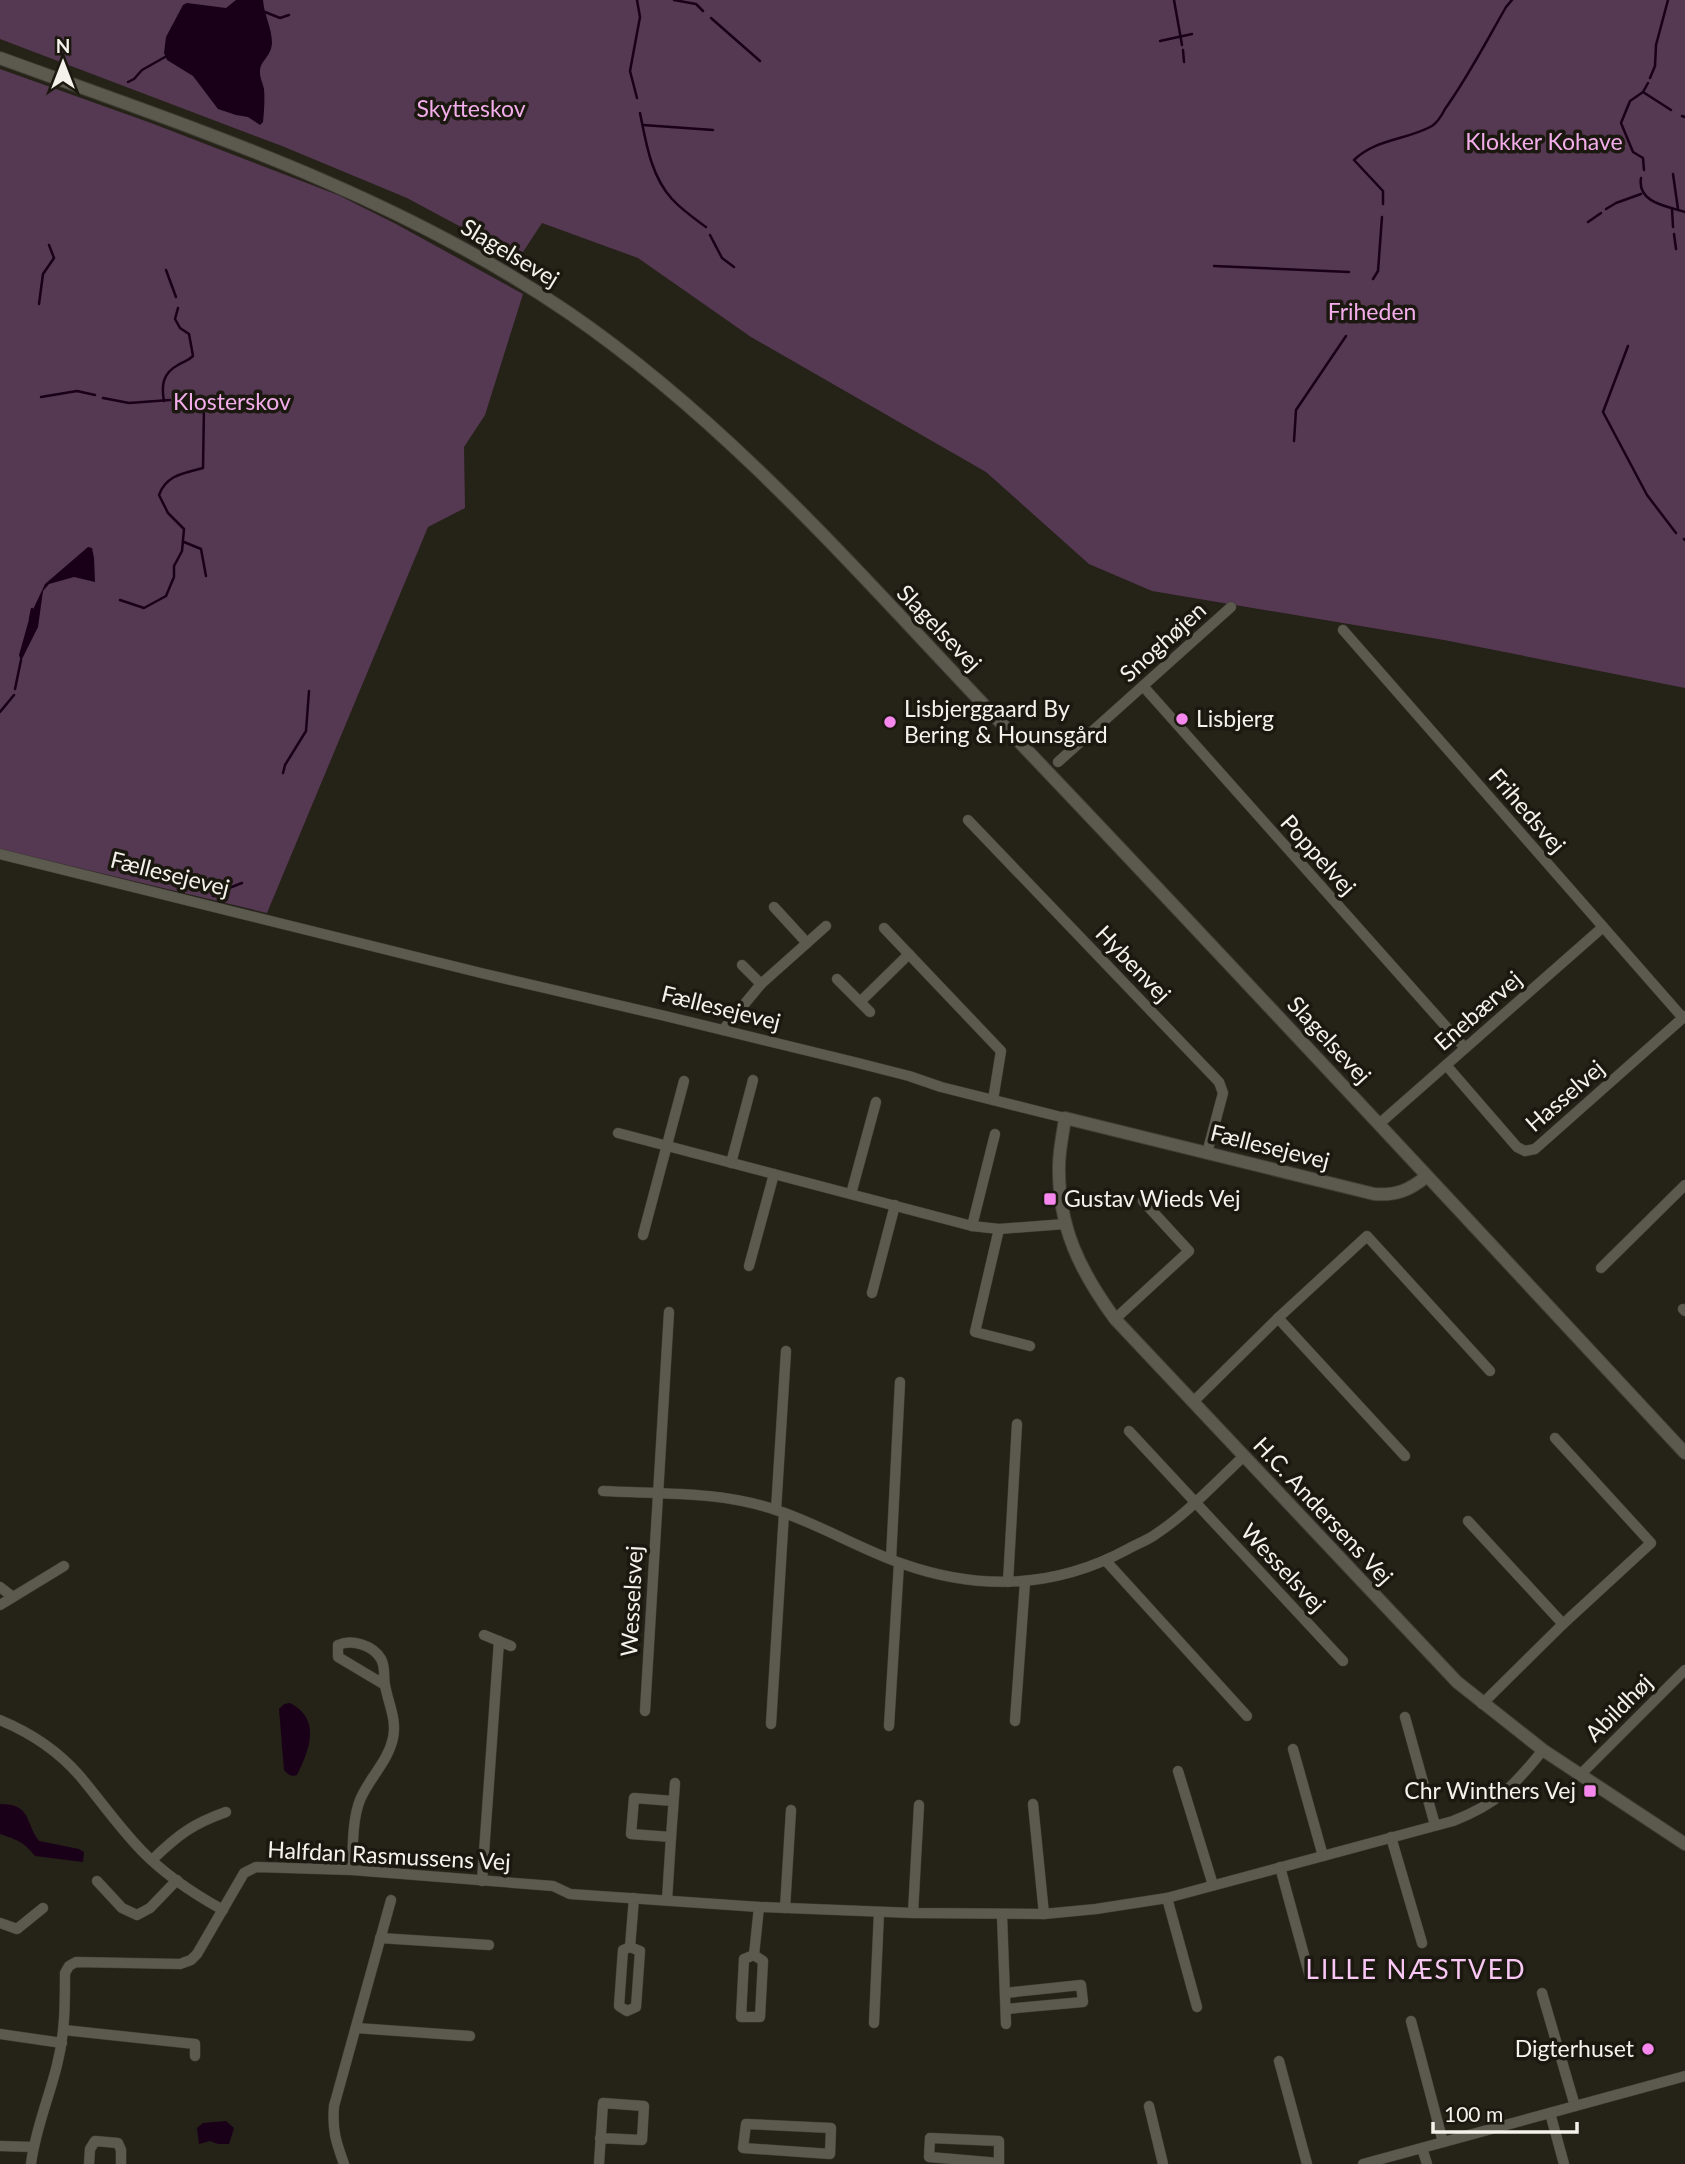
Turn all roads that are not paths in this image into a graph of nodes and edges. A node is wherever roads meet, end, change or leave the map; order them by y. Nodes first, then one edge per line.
1 (0, 58) edge
2 (1231, 607) dead end
3 (1343, 630) dead end
4 (1143, 686) junction
5 (1058, 762) dead end
6 (968, 820) dead end
7 (0, 854) edge
8 (775, 907) dead end
9 (826, 926) dead end
10 (1602, 927) junction
11 (884, 928) dead end
12 (807, 943) junction
13 (909, 954) junction
14 (742, 965) dead end
15 (837, 979) dead end
16 (761, 984) junction
17 (860, 1002) junction
18 (870, 1012) dead end
19 (1684, 1017) edge
20 (723, 1030) junction
21 (1465, 1048) junction
22 (1446, 1065) junction
23 (753, 1080) dead end
24 (684, 1081) dead end
25 (993, 1100) junction
26 (876, 1102) dead end
27 (1065, 1118) junction
28 (1379, 1124) junction
29 (618, 1133) dead end
30 (995, 1134) dead end
31 (667, 1146) junction
32 (1207, 1153) junction
33 (731, 1163) junction
34 (774, 1174) junction
35 (1427, 1176) junction
36 (1683, 1192) edge
37 (851, 1194) junction
38 (1143, 1201) dead end
39 (894, 1205) junction
40 (1065, 1224) junction
41 (972, 1226) junction
42 (999, 1229) junction
43 (643, 1235) dead end
44 (749, 1266) dead end
45 (1601, 1268) dead end
46 (872, 1293) dead end
47 (670, 1312) dead end
48 (1278, 1318) junction
49 (1115, 1319) junction
50 (1030, 1346) dead end
51 (786, 1351) dead end
52 (1490, 1371) dead end
53 (900, 1382) dead end
54 (1193, 1402) junction
55 (1017, 1424) dead end
56 (1129, 1431) dead end
57 (1555, 1438) dead end
58 (1685, 1453) edge
59 (1405, 1456) dead end
60 (1243, 1457) junction
61 (603, 1491) dead end
62 (658, 1494) junction
63 (1195, 1502) junction
64 (780, 1511) junction
65 (1468, 1521) dead end
66 (895, 1561) junction
67 (1106, 1561) junction
68 (64, 1566) dead end
69 (1008, 1582) junction
70 (1025, 1582) junction
71 (0, 1587) edge
72 (13, 1597) junction
73 (0, 1605) edge
74 (1563, 1624) junction
75 (484, 1635) dead end
76 (499, 1641) junction
77 (511, 1646) dead end
78 (1343, 1661) dead end
79 (1685, 1670) edge
80 (385, 1685) junction
81 (1482, 1704) junction
82 (645, 1711) dead end
83 (1247, 1716) dead end
84 (1405, 1717) dead end
85 (0, 1720) edge
86 (1015, 1721) dead end
87 (771, 1724) dead end
88 (889, 1726) dead end
89 (1293, 1749) dead end
90 (1543, 1750) junction
91 (1178, 1771) dead end
92 (1581, 1774) junction
93 (674, 1783) dead end
94 (673, 1801) junction
95 (1033, 1804) dead end
96 (919, 1805) dead end
97 (791, 1810) dead end
98 (226, 1812) dead end
99 (1435, 1825) junction
100 (671, 1837) junction
101 (1391, 1837) junction
102 (1685, 1844) edge
103 (1323, 1856) junction
104 (152, 1860) junction
105 (1280, 1867) junction
106 (352, 1870) junction
107 (177, 1880) junction
108 (97, 1881) dead end
109 (482, 1881) junction
110 (1213, 1885) junction
111 (634, 1898) junction
112 (1167, 1898) junction
113 (391, 1900) dead end
114 (667, 1900) junction
115 (759, 1907) junction
116 (43, 1908) dead end
117 (785, 1908) junction
118 (223, 1910) junction
119 (879, 1912) junction
120 (913, 1913) junction
121 (1044, 1914) junction
122 (1002, 1915) junction
123 (0, 1923) edge
124 (380, 1938) junction
125 (1422, 1943) dead end
126 (489, 1945) dead end
127 (630, 1947) junction
128 (754, 1955) junction
129 (1310, 1977) dead end
130 (1005, 1993) junction
131 (1542, 1993) dead end
132 (1197, 2007) dead end
133 (1006, 2009) junction
134 (1411, 2021) dead end
135 (874, 2022) dead end
136 (1006, 2024) dead end
137 (356, 2028) junction
138 (64, 2030) junction
139 (0, 2034) edge
140 (470, 2036) dead end
141 (62, 2043) junction
142 (195, 2056) dead end
143 (1279, 2061) dead end
144 (1685, 2076) edge
145 (1149, 2106) dead end
146 (1575, 2106) junction
147 (1550, 2113) junction
148 (600, 2138) junction
149 (1443, 2142) junction
150 (0, 2146) edge
151 (33, 2147) junction
152 (1422, 2148) junction
153 (786, 2151) junction
154 (999, 2163) edge
155 (31, 2164) edge
156 (89, 2164) edge
157 (121, 2164) edge
158 (344, 2164) edge
159 (598, 2164) edge
160 (785, 2164) edge
161 (1163, 2164) edge
162 (1307, 2164) edge
163 (1363, 2164) edge
164 (1427, 2164) edge
165 (1564, 2164) edge

1 - 28 street, Slagelsevej
2 - 4 street, Snoghøjen
3 - 10 street, Frihedsvej
4 - 5 street, Snoghøjen
4 - 21 street, Poppelvej
6 - 32 street, Hybenvej
7 - 20 street, Fællesejevej
8 - 12 street
9 - 12 street
10 - 19 street, Frihedsvej
10 - 21 street, Enebærvej
11 - 13 street
12 - 16 street
13 - 17 street
13 - 25 street
14 - 16 street
15 - 17 street
16 - 20 street
17 - 18 street
19 - 22 street, Hasselvej
20 - 25 street, Fællesejevej
21 - 22 street, Enebærvej
22 - 28 street, Enebærvej
23 - 33 street
24 - 31 street
25 - 27 street, Fællesejevej
26 - 37 street
27 - 32 street, Fællesejevej
27 - 40 street, H.C. Andersens Vej
28 - 35 street, Slagelsevej
29 - 31 street
30 - 41 street
31 - 33 street
31 - 43 street
32 - 35 street, Fællesejevej
33 - 34 street
34 - 37 street
34 - 44 street
35 - 58 street, Slagelsevej
36 - 45 street
37 - 39 street
38 - 49 street
39 - 41 street
39 - 46 street
40 - 42 street
40 - 49 street, H.C. Andersens Vej
41 - 42 street
42 - 50 street
47 - 62 street, Wesselsvej
48 - 52 street
48 - 54 street
48 - 59 street
49 - 54 street, H.C. Andersens Vej
51 - 64 street
53 - 66 street
54 - 60 street, H.C. Andersens Vej
55 - 69 street
56 - 63 street, Wesselsvej
57 - 74 street
60 - 63 street
60 - 81 street, H.C. Andersens Vej
61 - 62 street
62 - 64 street
62 - 82 street, Wesselsvej
63 - 67 street
63 - 78 street, Wesselsvej
64 - 66 street
64 - 87 street
65 - 74 street
66 - 69 street
66 - 88 street
67 - 70 street
67 - 83 street
68 - 72 street
69 - 70 street
70 - 86 street
71 - 72 street
72 - 73 street
74 - 81 street
75 - 76 street
76 - 77 street
76 - 109 street
79 - 92 street, Abildhøj
80 - 80 street
80 - 106 street
81 - 90 street, H.C. Andersens Vej
84 - 99 street
85 - 104 street
89 - 103 street
90 - 92 street, H.C. Andersens Vej
90 - 99 street, Halfdan Rasmussens Vej
91 - 110 street
92 - 102 street, H.C. Andersens Vej
93 - 94 street
94 - 100 street
94 - 100 street
95 - 121 street
96 - 120 street
97 - 117 street
98 - 104 street
99 - 101 street, Halfdan Rasmussens Vej
100 - 114 street
101 - 103 street, Halfdan Rasmussens Vej
101 - 125 street
103 - 105 street, Halfdan Rasmussens Vej
104 - 107 street
105 - 110 street, Halfdan Rasmussens Vej
105 - 129 street
106 - 109 street, Halfdan Rasmussens Vej
106 - 118 street, Halfdan Rasmussens Vej
107 - 108 street
107 - 118 street
109 - 111 street, Halfdan Rasmussens Vej
110 - 112 street, Halfdan Rasmussens Vej
111 - 114 street, Halfdan Rasmussens Vej
111 - 127 street
112 - 121 street, Halfdan Rasmussens Vej
112 - 132 street
113 - 124 street
114 - 115 street, Halfdan Rasmussens Vej
115 - 117 street, Halfdan Rasmussens Vej
115 - 128 street
116 - 123 street
117 - 119 street, Halfdan Rasmussens Vej
118 - 138 street, Halfdan Rasmussens Vej
119 - 120 street, Halfdan Rasmussens Vej
119 - 135 street
120 - 122 street, Halfdan Rasmussens Vej
121 - 122 street, Halfdan Rasmussens Vej
122 - 130 street
124 - 126 street
124 - 137 street
127 - 127 street
128 - 128 street
130 - 133 street
130 - 133 street
131 - 146 street
133 - 136 street
134 - 149 street
137 - 140 street
137 - 158 street
138 - 141 street, Halfdan Rasmussens Vej
138 - 142 street
139 - 141 street
141 - 151 street, Halfdan Rasmussens Vej
143 - 162 street
144 - 146 street
145 - 161 street
146 - 147 street
147 - 149 street
147 - 165 street
148 - 148 street
148 - 159 street
149 - 152 street
150 - 151 street
151 - 155 street, Halfdan Rasmussens Vej
152 - 163 street
152 - 164 street
153 - 153 street
153 - 160 street
154 - 154 street
156 - 157 street

